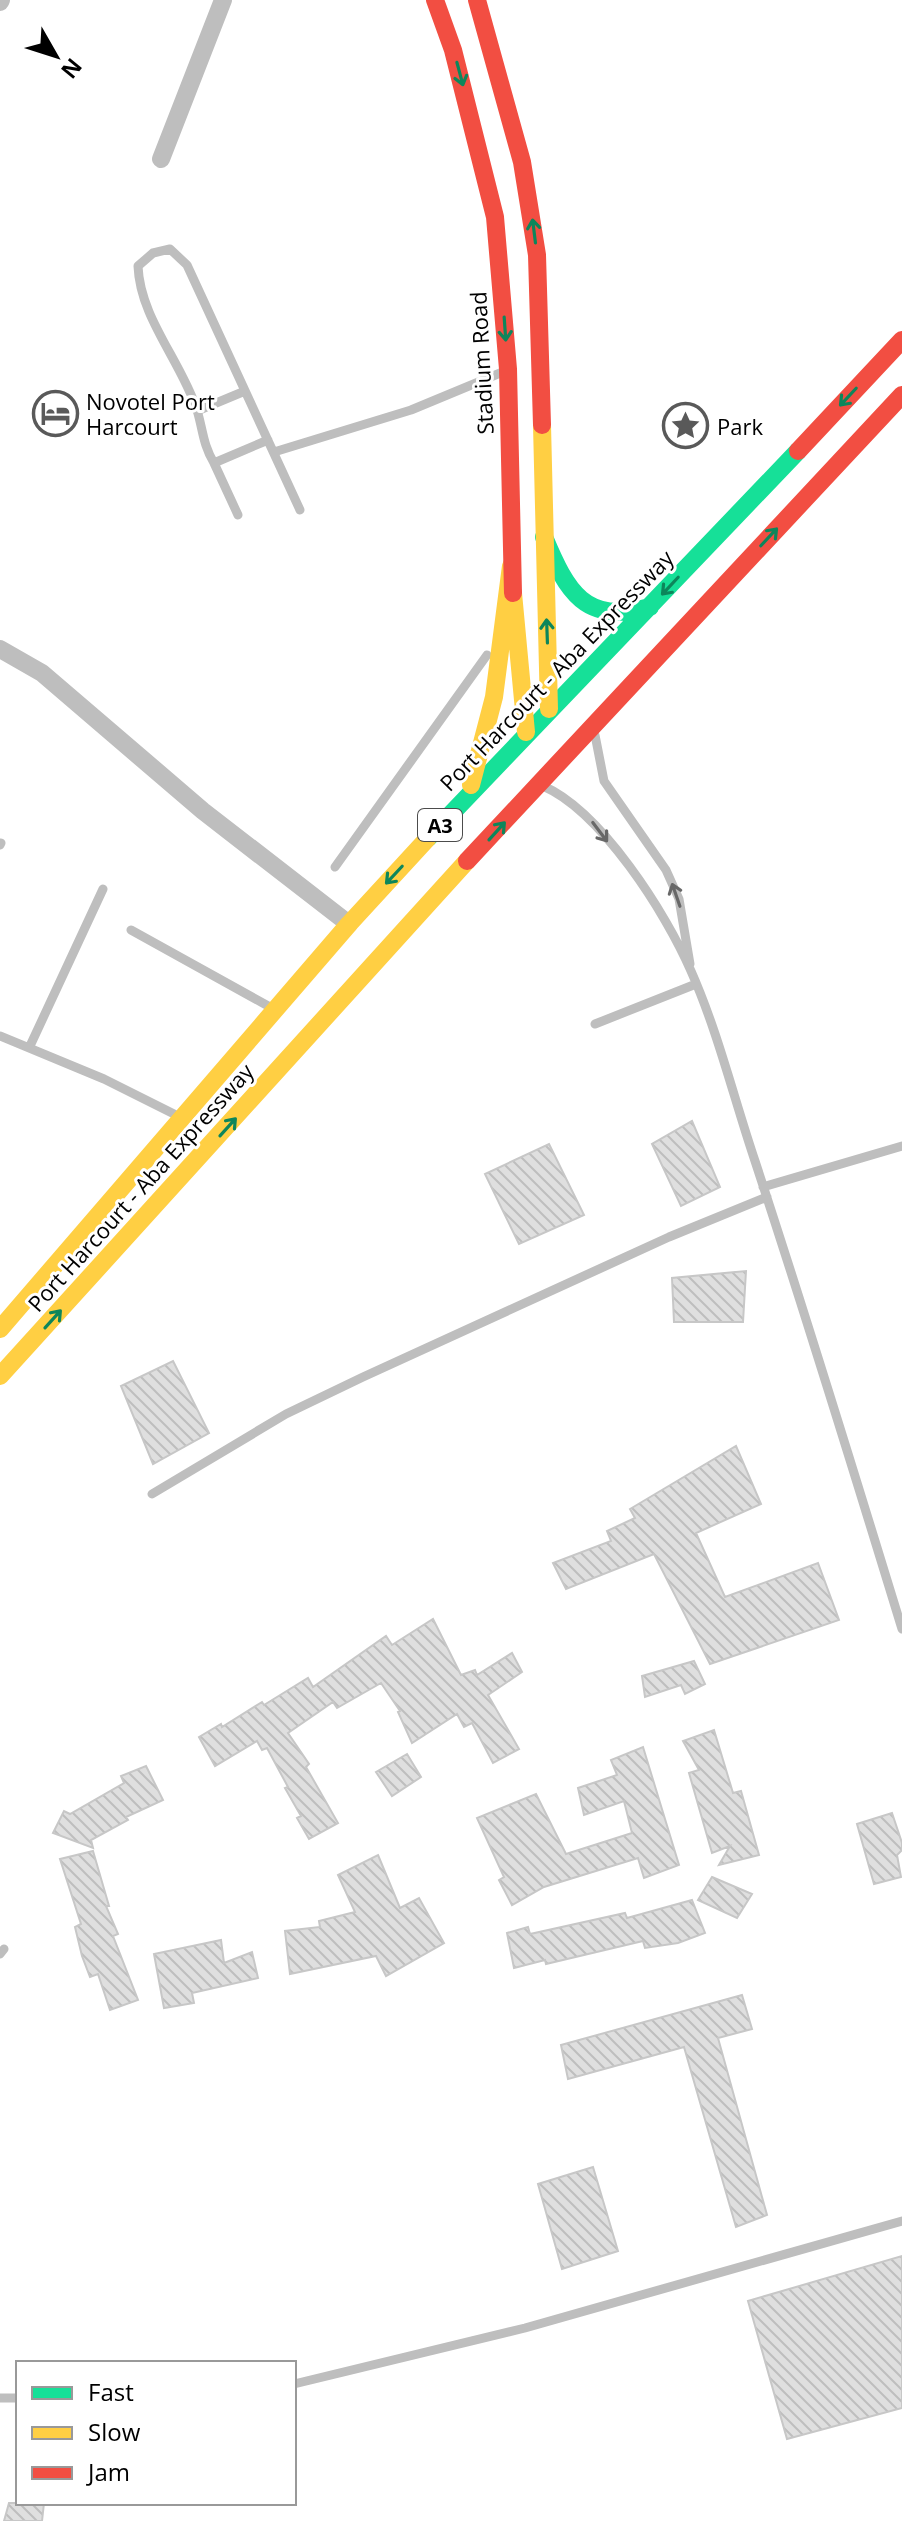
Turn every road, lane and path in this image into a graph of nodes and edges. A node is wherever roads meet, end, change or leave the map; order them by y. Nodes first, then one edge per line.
1 (223, 0) edge
2 (435, 0) edge
3 (477, 0) edge
4 (161, 159) dead end
5 (902, 340) edge
6 (508, 369) junction
7 (245, 391) junction
8 (902, 395) edge
9 (197, 411) junction
10 (268, 440) junction
11 (274, 452) junction
12 (214, 463) junction
13 (300, 510) dead end
14 (238, 515) dead end
15 (544, 537) junction
16 (511, 566) junction
17 (650, 607) junction
18 (502, 632) junction
19 (0, 649) edge
20 (549, 709) junction
21 (593, 723) junction
22 (526, 732) junction
23 (539, 785) junction
24 (468, 796) junction
25 (335, 867) dead end
26 (103, 889) dead end
27 (349, 924) junction
28 (131, 930) dead end
29 (691, 971) junction
30 (696, 984) junction
31 (276, 1010) junction
32 (595, 1024) dead end
33 (0, 1036) edge
34 (30, 1046) junction
35 (184, 1120) junction
36 (902, 1146) edge
37 (765, 1192) junction
38 (0, 1329) edge
39 (0, 1376) edge
40 (152, 1494) dead end
41 (902, 1629) edge
42 (902, 2221) edge
43 (296, 2384) edge

1 - 4 street
2 -> 6 main road, Stadium Road
15 -> 3 main road
5 -> 17 main road, Port Harcourt - Aba Expressway / A3
6 - 11 lane
6 - 16 main road, Stadium Road
7 - 9 lane
7 - 9 lane
7 - 10 lane
21 -> 8 main road, Port Harcourt - Aba Expressway / A3
9 - 12 lane
10 - 11 lane
10 - 12 lane
11 - 13 lane
12 - 14 lane
15 - 17 main road
20 -> 15 main road
16 - 18 main road
16 - 22 main road, Stadium Road
17 - 20 main road, Port Harcourt - Aba Expressway / A3
18 - 24 main road
18 - 25 lane
19 - 27 street
20 - 22 main road, Port Harcourt - Aba Expressway / A3
21 - 23 main road, Port Harcourt - Aba Expressway / A3
29 -> 21 lane
22 - 24 main road, Port Harcourt - Aba Expressway / A3
23 -> 29 lane
39 -> 23 main road, Port Harcourt - Aba Expressway / A3
24 -> 27 main road, Port Harcourt - Aba Expressway / A3
26 - 34 lane
27 - 31 main road, Port Harcourt - Aba Expressway / A3
28 - 31 lane
29 - 30 lane
30 - 32 lane
30 - 37 lane
31 - 35 main road, Port Harcourt - Aba Expressway / A3
33 - 34 lane
34 - 35 lane
35 - 38 main road, Port Harcourt - Aba Expressway / A3
36 - 37 lane
37 - 40 lane
37 - 41 lane
42 - 43 lane

